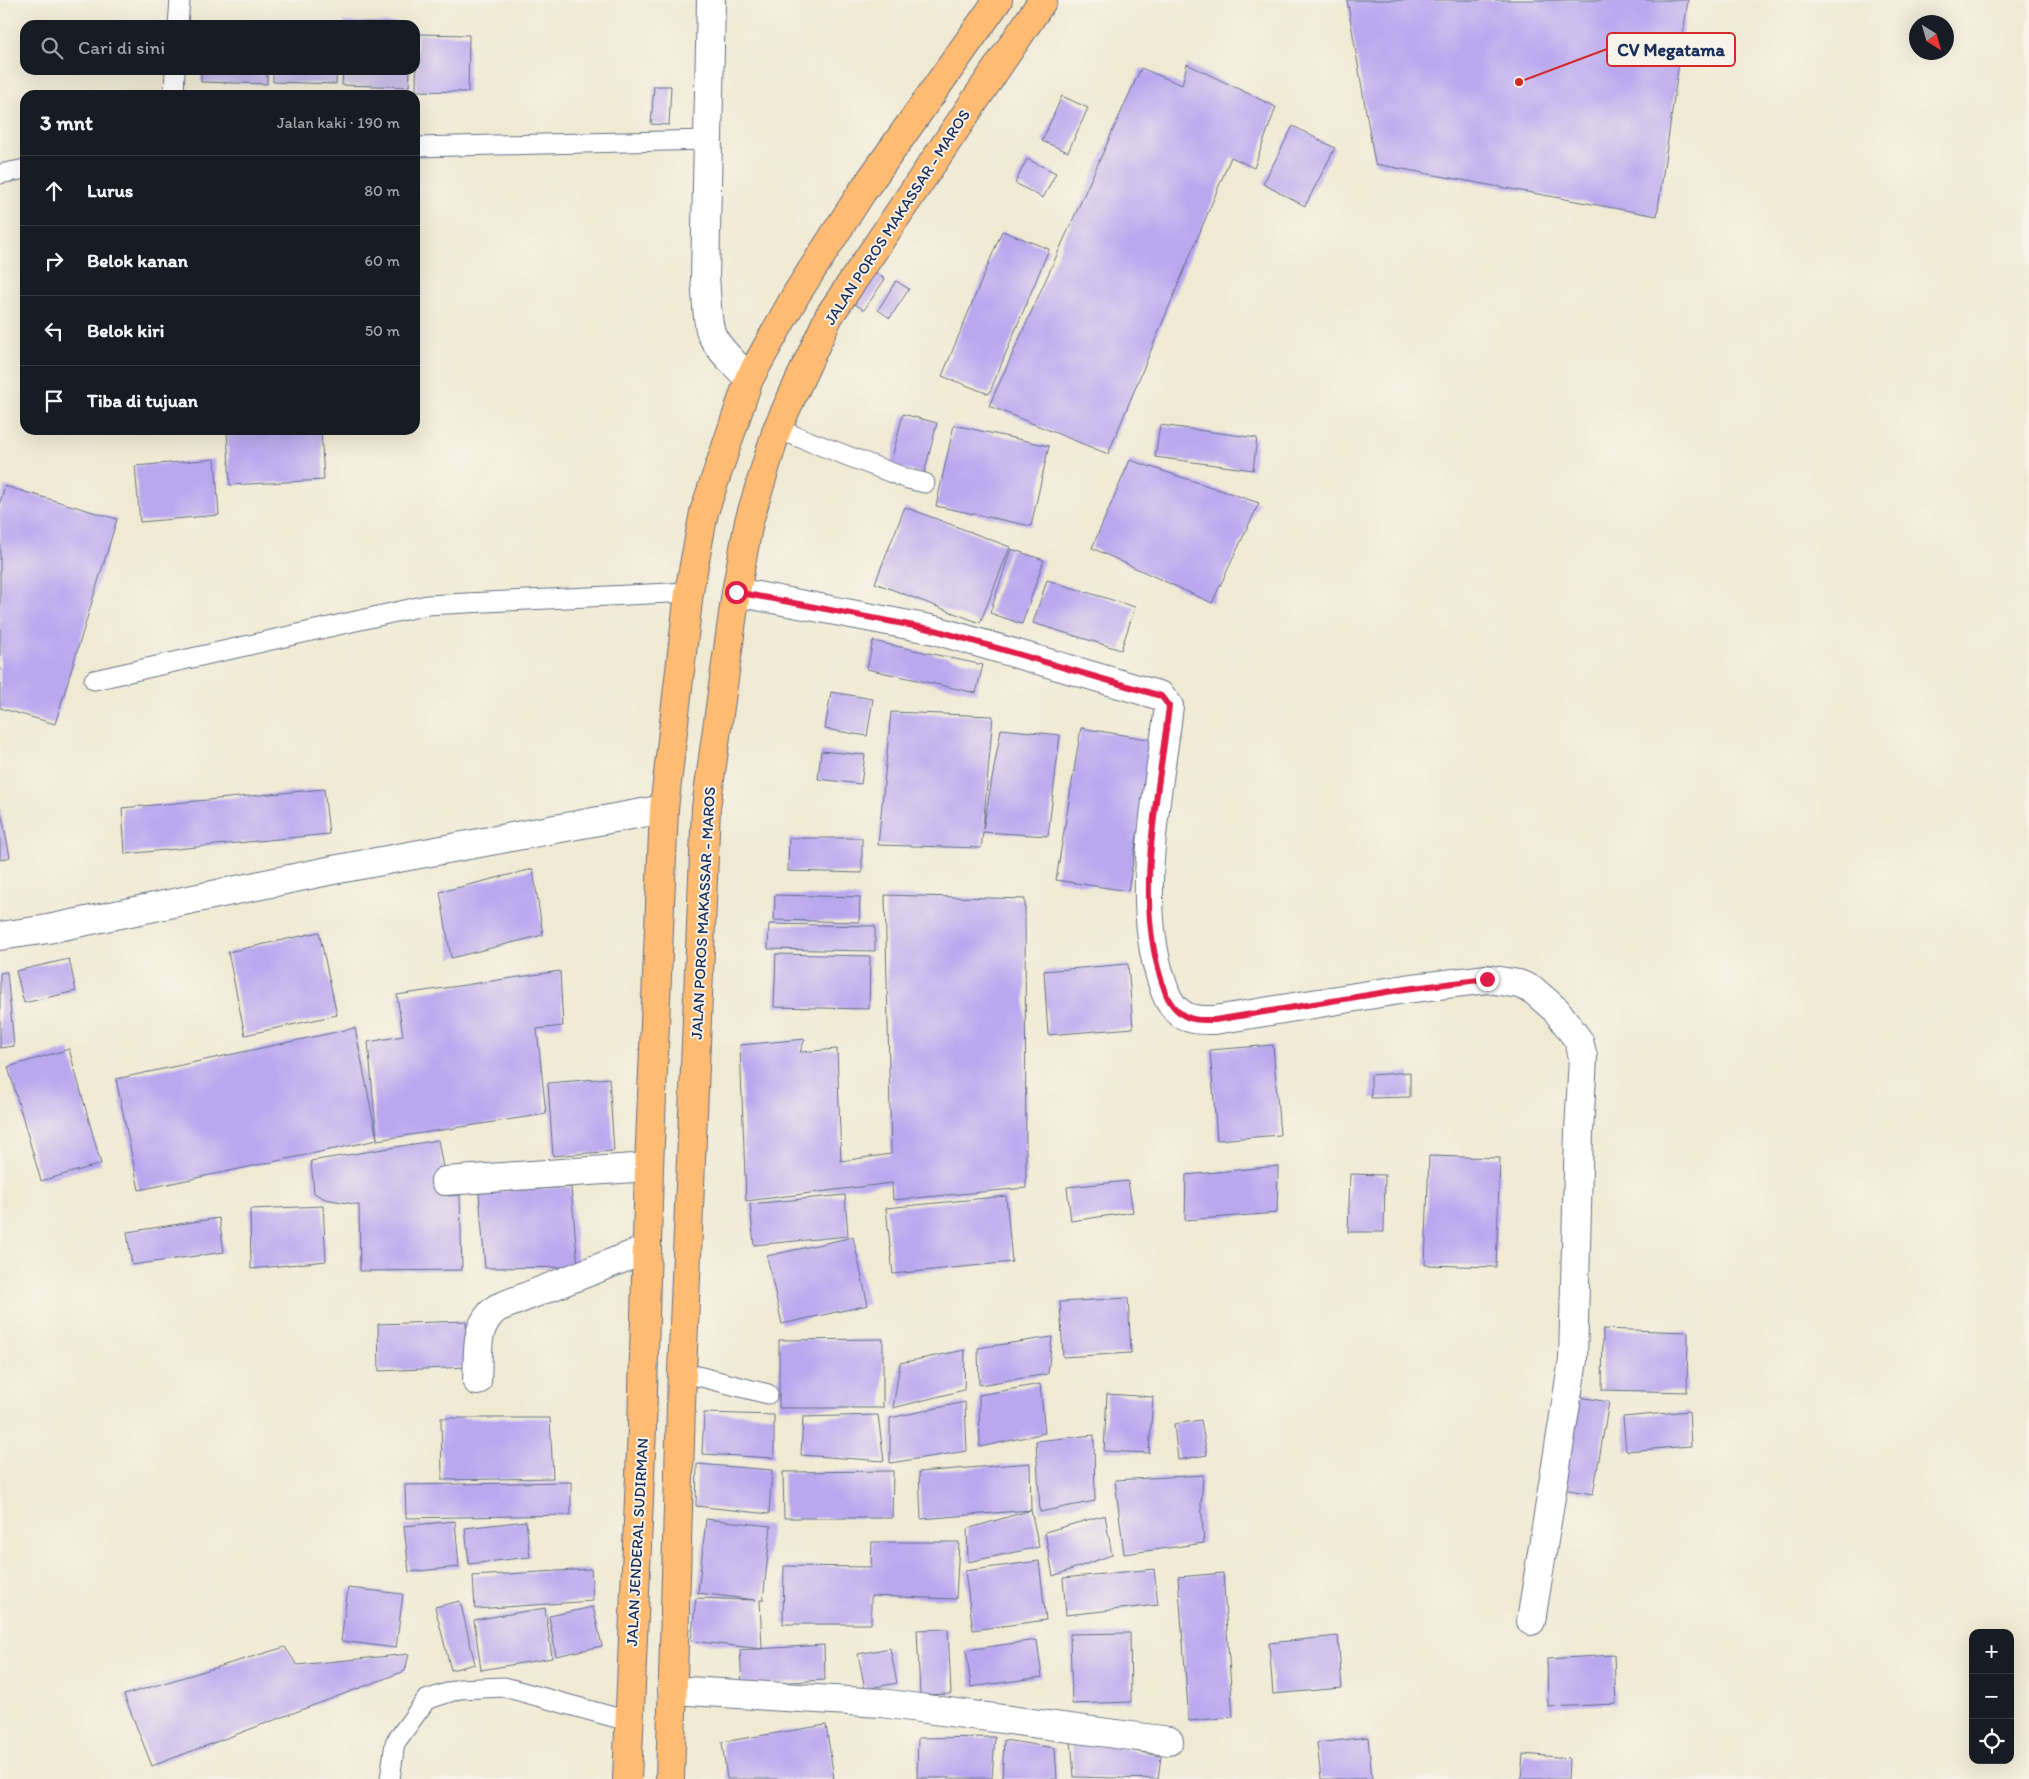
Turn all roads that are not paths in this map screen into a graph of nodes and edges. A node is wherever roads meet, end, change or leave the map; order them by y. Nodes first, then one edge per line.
1 (180, 0) edge
2 (711, 0) edge
3 (998, 0) edge
4 (1043, 0) edge
5 (178, 20) edge
6 (175, 75) edge
7 (174, 90) edge
8 (707, 140) junction
9 (420, 147) edge
10 (20, 170) edge
11 (0, 174) edge
12 (749, 379) junction
13 (777, 429) junction
14 (925, 483) dead end
15 (689, 592) junction
16 (736, 592) junction
17 (94, 680) dead end
18 (664, 808) junction
19 (0, 936) edge
20 (649, 1167) junction
21 (445, 1181) dead end
22 (647, 1249) junction
23 (682, 1372) junction
24 (477, 1381) dead end
25 (768, 1394) dead end
26 (1531, 1621) dead end
27 (672, 1690) junction
28 (628, 1722) junction
29 (1169, 1741) dead end
30 (390, 1779) edge
31 (627, 1779) edge
32 (670, 1779) edge

1 - 5 lane
2 - 8 street
3 - 12 highway
4 - 13 highway, JALAN POROS MAKASSAR - MAROS
6 - 7 lane
8 - 9 lane
8 - 12 street
10 - 11 lane
12 - 15 highway
13 - 14 lane
13 - 16 highway, JALAN POROS MAKASSAR - MAROS
15 - 17 lane
15 - 18 highway
16 - 23 highway, JALAN POROS MAKASSAR - MAROS
16 - 26 street
18 - 19 street
18 - 20 highway
20 - 21 street
20 - 22 highway
22 - 24 street
22 - 28 highway, JALAN JENDERAL SUDIRMAN
23 - 25 lane
23 - 27 highway
27 - 29 street
27 - 32 highway
28 - 30 lane
28 - 31 highway, JALAN JENDERAL SUDIRMAN

